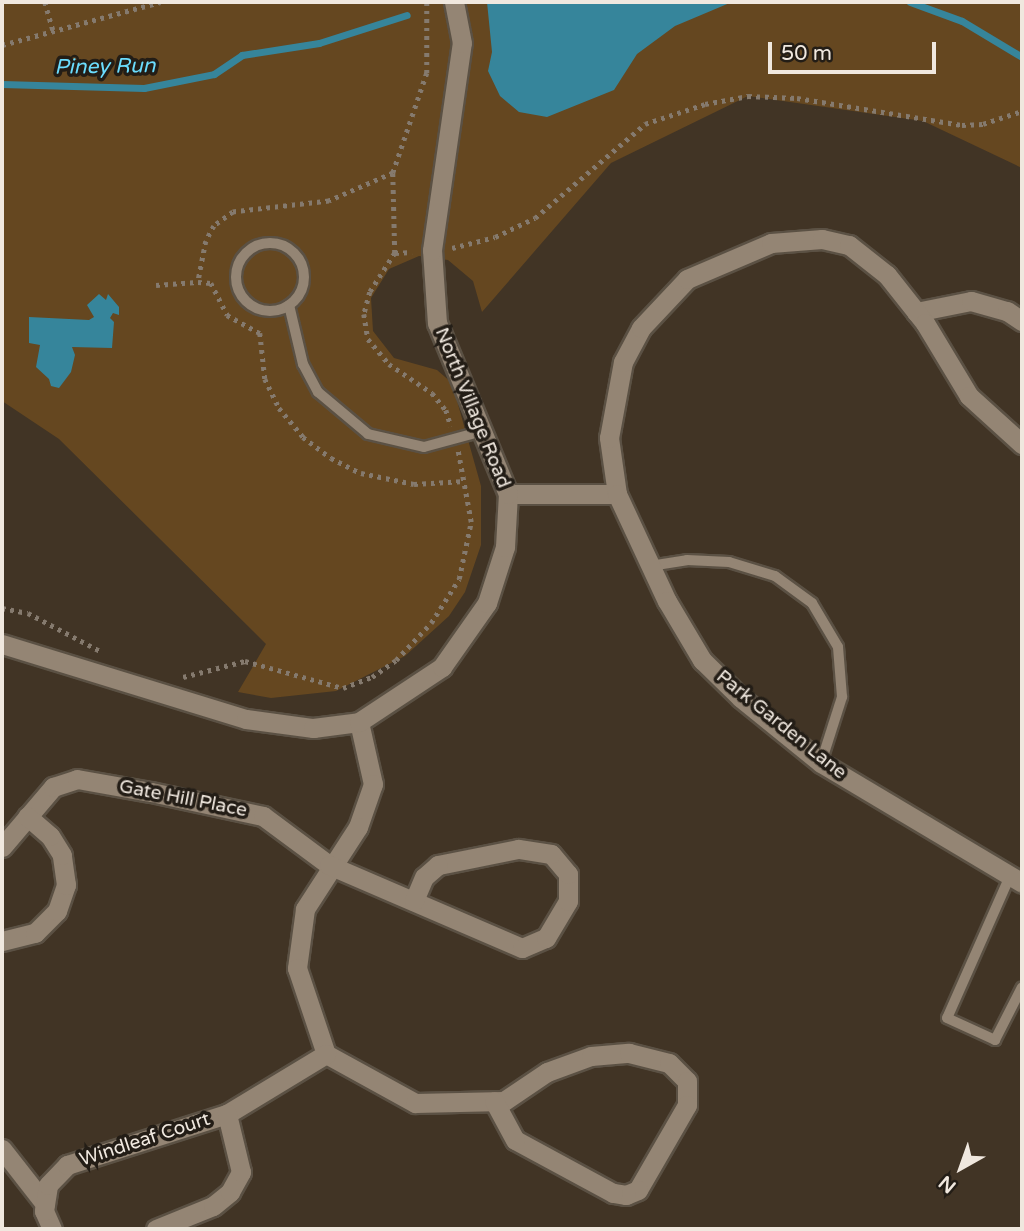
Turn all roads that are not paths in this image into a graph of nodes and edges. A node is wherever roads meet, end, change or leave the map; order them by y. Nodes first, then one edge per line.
1 (454, 2) edge
2 (289, 305) junction
3 (916, 312) junction
4 (1022, 321) edge
5 (484, 430) junction
6 (1022, 444) edge
7 (508, 494) junction
8 (617, 494) junction
9 (650, 566) junction
10 (2, 643) edge
11 (359, 722) junction
12 (821, 763) junction
13 (27, 816) junction
14 (2, 847) edge
15 (330, 865) junction
16 (1016, 880) edge
17 (414, 901) junction
18 (2, 941) edge
19 (1022, 987) edge
20 (326, 1054) junction
21 (494, 1101) junction
22 (227, 1114) junction
23 (2, 1149) edge
24 (45, 1204) junction
25 (52, 1229) edge
26 (156, 1229) edge

1 - 5 street, North Village Road
2 - 2 lane
2 - 5 lane
3 - 4 street
3 - 6 street, Park Garden Lane
3 - 8 street, Park Garden Lane
5 - 7 street, North Village Road
7 - 8 street
7 - 11 street, North Village Road
8 - 9 street, Park Garden Lane
9 - 12 street, Park Garden Lane
9 - 12 lane
10 - 11 street, North Village Road
11 - 15 street
12 - 16 street, Park Garden Lane
13 - 14 street, Gate Hill Place
13 - 15 street, Gate Hill Place
13 - 18 street
15 - 17 street, Gate Hill Place
15 - 20 street
16 - 19 lane
17 - 17 street, Gate Hill Place
20 - 21 street
20 - 22 street, Windleaf Court
21 - 21 street
22 - 24 street, Windleaf Court
22 - 26 street, Windleaf Court
23 - 24 street
24 - 25 street

